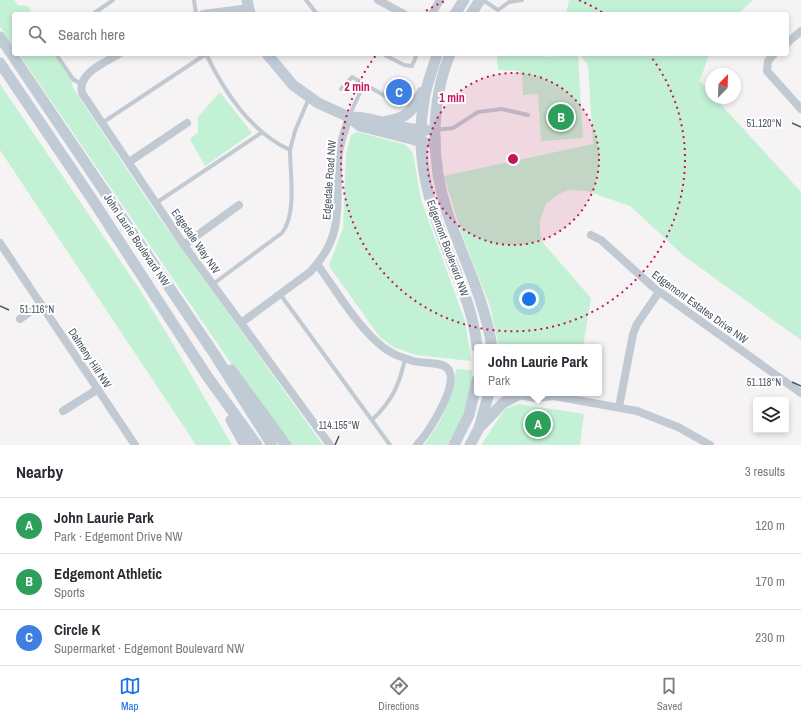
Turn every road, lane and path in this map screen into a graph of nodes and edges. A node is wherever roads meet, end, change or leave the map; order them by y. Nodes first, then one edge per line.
1 (113, 0) edge
2 (194, 0) edge
3 (306, 0) edge
4 (378, 0) edge
5 (440, 0) edge
6 (464, 0) edge
7 (482, 0) edge
8 (522, 0) edge
9 (249, 7) edge
10 (96, 12) edge
11 (196, 12) edge
12 (216, 12) edge
13 (315, 12) edge
14 (400, 12) edge
15 (433, 12) edge
16 (456, 12) edge
17 (473, 12) edge
18 (801, 32) edge
19 (0, 37) edge
20 (789, 41) edge
21 (12, 55) edge
22 (13, 56) edge
23 (57, 56) edge
24 (115, 56) edge
25 (203, 56) edge
26 (207, 56) edge
27 (269, 56) edge
28 (387, 56) edge
29 (416, 56) edge
30 (436, 56) edge
31 (449, 56) edge
32 (772, 56) edge
33 (0, 63) edge
34 (428, 81) junction
35 (81, 84) junction
36 (364, 84) junction
37 (341, 89) dead end
38 (310, 98) junction
39 (394, 101) dead end
40 (801, 109) edge
41 (528, 115) dead end
42 (349, 117) junction
43 (386, 122) junction
44 (102, 123) junction
45 (187, 123) dead end
46 (435, 130) junction
47 (261, 133) junction
48 (420, 136) junction
49 (435, 144) junction
50 (290, 150) junction
51 (128, 162) junction
52 (156, 203) junction
53 (239, 205) dead end
54 (591, 235) dead end
55 (0, 243) edge
56 (184, 245) junction
57 (317, 264) junction
58 (213, 284) junction
59 (659, 292) junction
60 (280, 294) junction
61 (41, 304) junction
62 (20, 319) dead end
63 (241, 323) junction
64 (478, 344) edge
65 (492, 344) edge
66 (215, 355) junction
67 (405, 358) junction
68 (207, 376) junction
69 (98, 389) junction
70 (801, 393) edge
71 (474, 396) edge
72 (488, 396) edge
73 (516, 396) edge
74 (524, 396) edge
75 (544, 396) edge
76 (561, 396) edge
77 (619, 407) junction
78 (63, 411) dead end
79 (372, 420) junction
80 (479, 428) junction
81 (135, 445) edge
82 (245, 445) edge
83 (257, 445) edge
84 (272, 445) edge
85 (286, 445) edge
86 (330, 445) edge
87 (390, 445) edge
88 (417, 445) edge
89 (454, 445) edge
90 (470, 445) edge
91 (710, 445) edge

1 - 10 lane
2 - 11 lane
3 - 13 lane
4 - 14 street
5 - 15 street
6 - 16 main road
7 - 8 lane
7 - 17 main road
9 - 12 street
18 - 20 street
19 - 21 main road, John Laurie Boulevard NW
22 - 66 main road, John Laurie Boulevard NW
23 - 35 lane
24 - 35 street
25 - 44 lane
26 - 47 lane
27 - 38 main road
28 - 29 lane
30 - 34 main road, Edgemont Boulevard NW
31 - 46 main road, Edgemont Boulevard NW
32 - 40 street
33 - 68 main road, John Laurie Boulevard NW
34 - 43 main road
34 - 48 main road, Edgemont Boulevard NW
35 - 44 street, Edgedale Way NW
36 - 37 lane
36 - 39 lane
36 - 42 lane
38 - 42 main road
38 - 50 lane
41 - 46 lane
42 - 43 main road
42 - 48 main road
42 - 57 street, Edgedale Road NW
43 - 48 main road
44 - 51 street, Edgedale Way NW
45 - 51 street
46 - 48 main road
46 - 49 main road, Edgemont Boulevard NW
47 - 50 lane
47 - 52 lane
48 - 49 main road
48 - 64 main road, Edgemont Boulevard NW
49 - 65 main road, Edgemont Boulevard NW
50 - 58 lane
51 - 52 street, Edgedale Way NW
52 - 56 street, Edgedale Way NW
53 - 56 street
54 - 59 street, Edgemont Estates Drive NW
55 - 61 street, Dalmeny Hill NW
56 - 58 street, Edgedale Way NW
57 - 60 street, Edgedale Road NW
57 - 67 street
58 - 63 street, Edgedale Way NW
59 - 70 street, Edgemont Estates Drive NW
59 - 77 street
60 - 63 street, Edgedale Road NW
60 - 79 lane
61 - 62 street
61 - 69 street, Dalmeny Hill NW
63 - 86 street, Edgedale Way NW
66 - 84 main road, John Laurie Boulevard NW
66 - 85 main road
67 - 79 lane
67 - 88 street
68 - 82 main road
68 - 83 main road, John Laurie Boulevard NW
69 - 78 street
69 - 81 street, Dalmeny Hill NW
71 - 89 main road
72 - 80 main road
73 - 80 main road
74 - 75 street
76 - 77 street
77 - 91 street
79 - 87 lane
80 - 90 main road

